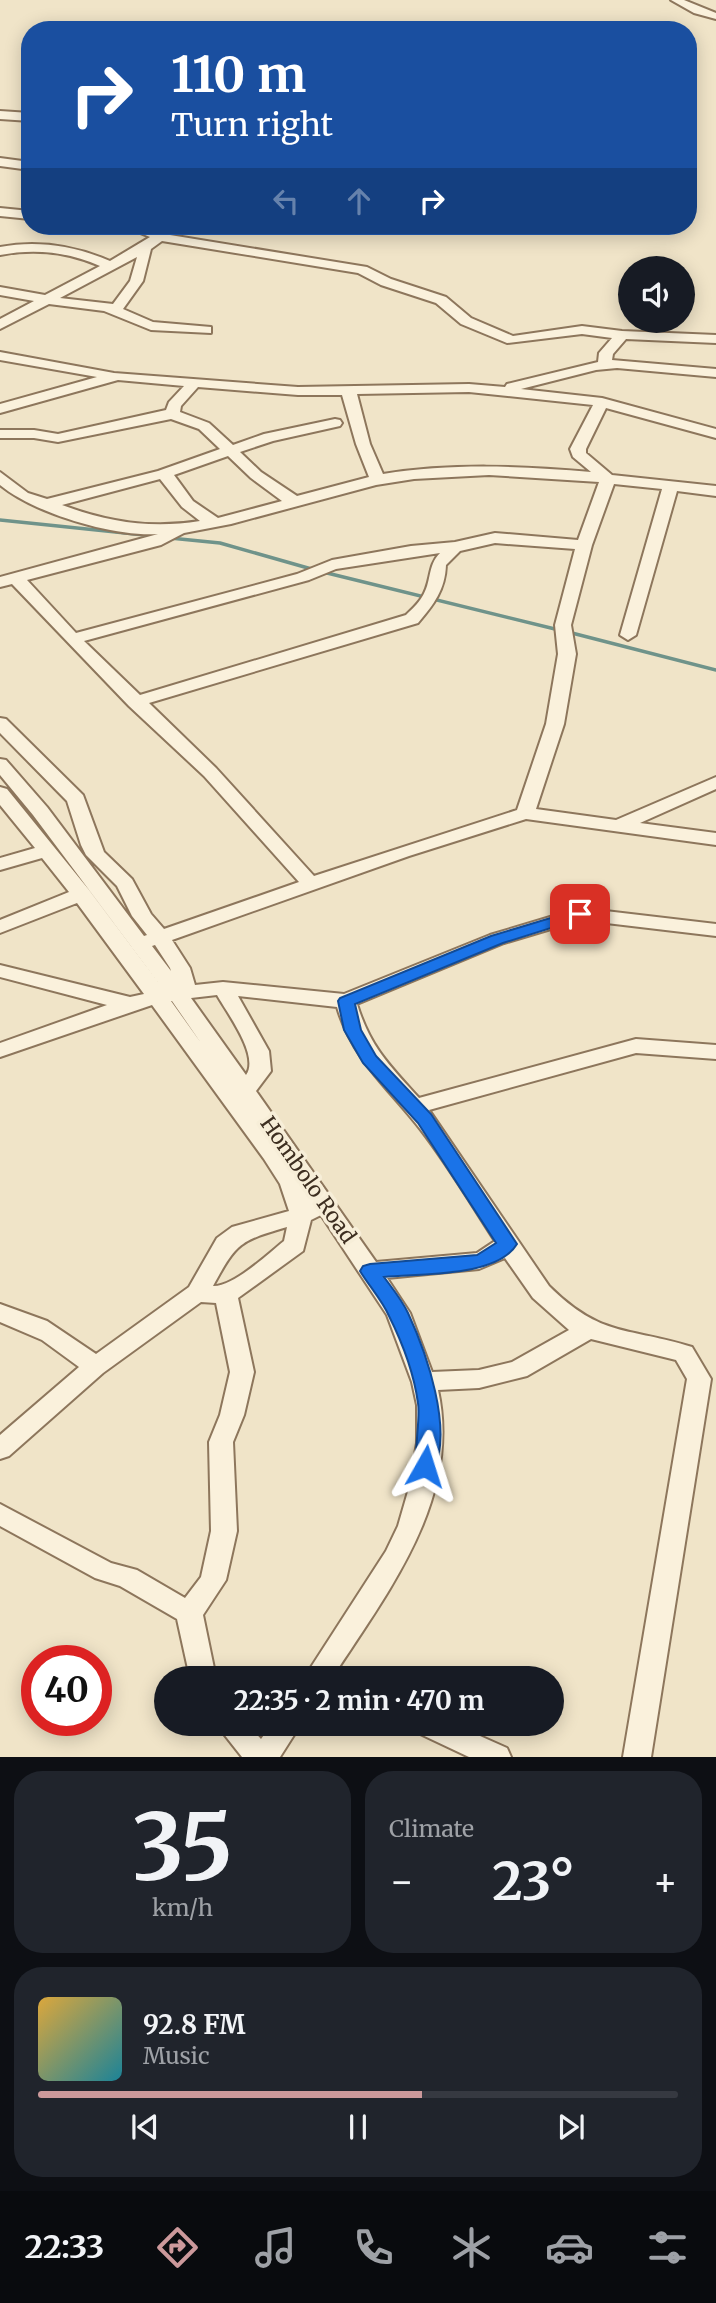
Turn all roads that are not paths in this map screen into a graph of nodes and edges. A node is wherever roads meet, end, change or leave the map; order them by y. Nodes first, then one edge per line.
1 (676, 0) edge
2 (710, 0) edge
3 (698, 11) junction
4 (716, 16) edge
5 (0, 115) edge
6 (21, 116) edge
7 (0, 162) edge
8 (21, 165) edge
9 (0, 212) edge
10 (21, 214) edge
11 (155, 235) edge
12 (161, 237) junction
13 (144, 248) junction
14 (0, 251) edge
15 (109, 265) junction
16 (0, 291) edge
17 (47, 300) junction
18 (116, 309) junction
19 (0, 325) edge
20 (206, 330) dead end
21 (622, 335) junction
22 (716, 339) edge
23 (0, 356) edge
24 (605, 364) junction
25 (716, 373) edge
26 (118, 376) junction
27 (194, 383) junction
28 (348, 389) junction
29 (505, 389) junction
30 (602, 401) junction
31 (6, 408) edge
32 (172, 414) junction
33 (335, 423) dead end
34 (0, 433) edge
35 (39, 434) junction
36 (716, 434) edge
37 (231, 452) junction
38 (163, 474) junction
39 (0, 478) edge
40 (377, 479) junction
41 (608, 479) junction
42 (671, 486) junction
43 (716, 491) edge
44 (293, 501) junction
45 (46, 504) junction
46 (216, 523) junction
47 (167, 536) junction
48 (584, 545) junction
49 (455, 547) junction
50 (411, 551) junction
51 (438, 564) junction
52 (9, 580) edge
53 (628, 635) dead end
54 (72, 639) junction
55 (135, 702) junction
56 (0, 723) edge
57 (0, 764) edge
58 (716, 782) edge
59 (0, 793) edge
60 (525, 813) junction
61 (618, 826) junction
62 (716, 839) edge
63 (47, 851) junction
64 (0, 864) edge
65 (125, 883) junction
66 (311, 884) junction
67 (91, 892) junction
68 (0, 927) edge
69 (716, 930) edge
70 (150, 940) junction
71 (0, 971) edge
72 (223, 988) junction
73 (177, 993) junction
74 (154, 997) junction
75 (346, 1001) junction
76 (130, 1004) junction
77 (0, 1050) edge
78 (716, 1052) edge
79 (244, 1091) junction
80 (414, 1107) junction
81 (326, 1206) junction
82 (302, 1215) junction
83 (507, 1244) junction
84 (479, 1261) junction
85 (370, 1271) junction
86 (526, 1271) junction
87 (197, 1293) junction
88 (226, 1295) junction
89 (0, 1312) edge
90 (590, 1329) junction
91 (94, 1367) junction
92 (707, 1380) edge
93 (424, 1382) junction
94 (0, 1449) edge
95 (0, 1514) edge
96 (188, 1613) junction
97 (201, 1666) edge
98 (328, 1666) edge
99 (242, 1736) edge
100 (278, 1736) edge
101 (452, 1736) edge
102 (262, 1757) edge
103 (497, 1757) edge
104 (637, 1757) edge

1 - 3 street
2 - 3 street
3 - 4 street
5 - 6 street
7 - 8 street
9 - 10 street
11 - 12 street
12 - 13 street
12 - 21 street
13 - 15 street
13 - 18 street
14 - 15 street
15 - 17 street
16 - 17 street
17 - 18 street
17 - 19 street
18 - 20 street
21 - 22 street
21 - 24 street
23 - 26 street
24 - 25 street
24 - 29 street
26 - 27 street
26 - 31 street
27 - 28 street
27 - 32 street
28 - 29 street
28 - 40 street
29 - 30 street
30 - 36 street
30 - 41 street
31 - 35 street
32 - 35 street
32 - 37 street
33 - 37 street
34 - 35 street
37 - 38 street
37 - 44 street
38 - 45 street
38 - 46 street
39 - 45 street
40 - 41 street
40 - 44 street
41 - 42 street
41 - 48 street
42 - 43 street
42 - 53 street
44 - 46 street
45 - 47 street
46 - 47 street
47 - 52 street
48 - 49 street
48 - 60 street
49 - 50 street
49 - 51 street
50 - 51 street
50 - 54 street
51 - 55 street
52 - 54 street
54 - 55 street
55 - 66 street
56 - 65 street
57 - 67 street, Hombolo Road
58 - 61 street
59 - 63 street
60 - 61 street
60 - 66 street
61 - 62 street
63 - 64 street
63 - 67 street
65 - 67 street
65 - 70 street
66 - 70 street
67 - 68 street
67 - 70 street, Hombolo Road
67 - 74 street
69 - 75 street
70 - 73 street, Hombolo Road
71 - 76 street
72 - 73 street
72 - 75 street
72 - 79 street
73 - 74 street
73 - 79 street, Hombolo Road
74 - 76 street
74 - 82 street
75 - 80 street
76 - 77 street
78 - 80 street
79 - 81 street, Hombolo Road
80 - 83 street
81 - 82 street
81 - 85 street, Hombolo Road
82 - 87 street
82 - 88 street
83 - 84 street
83 - 86 street
84 - 85 street
84 - 86 street
85 - 93 street, Hombolo Road
86 - 90 street
87 - 88 street
87 - 91 street
88 - 96 street
89 - 91 street
90 - 92 street
90 - 93 street
91 - 94 street
92 - 104 street
93 - 98 street, Hombolo Road
95 - 96 street
96 - 97 street
99 - 102 street
100 - 102 street
101 - 103 street

